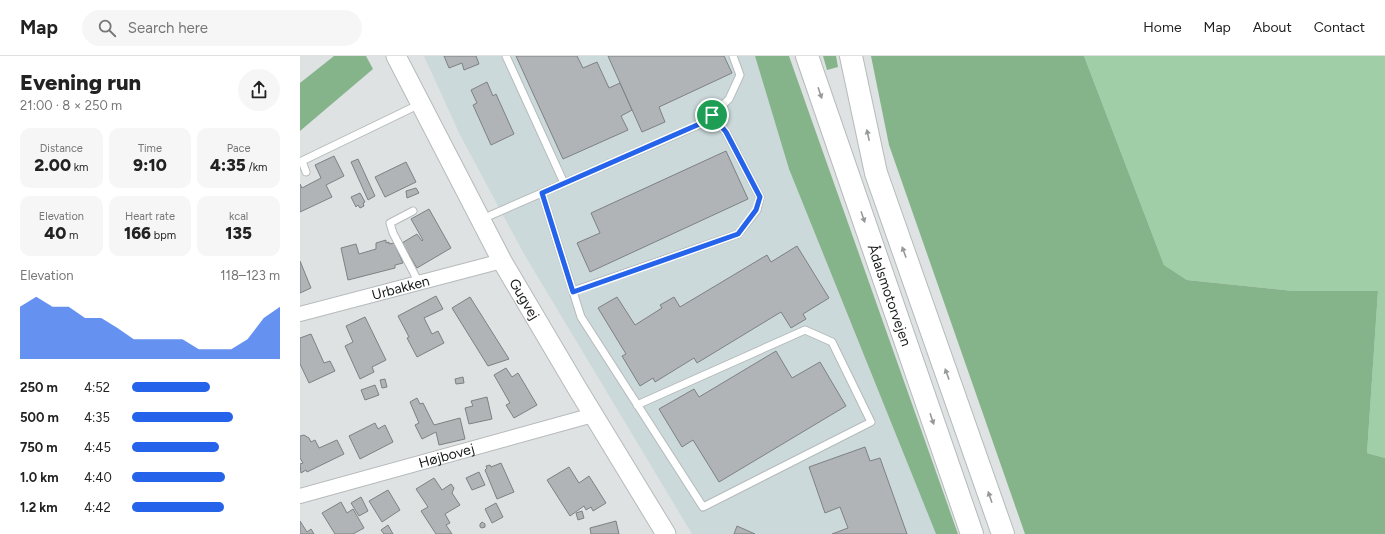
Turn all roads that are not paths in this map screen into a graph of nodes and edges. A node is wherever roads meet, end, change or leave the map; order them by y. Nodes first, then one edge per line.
1 (396, 56) edge
2 (506, 56) edge
3 (733, 56) edge
4 (807, 56) edge
5 (851, 56) edge
6 (420, 104) junction
7 (712, 115) junction
8 (306, 172) dead end
9 (564, 183) junction
10 (542, 193) junction
11 (413, 211) dead end
12 (480, 220) junction
13 (502, 261) junction
14 (419, 283) junction
15 (573, 292) junction
16 (300, 314) edge
17 (637, 405) junction
18 (593, 415) junction
19 (300, 496) edge
20 (666, 534) edge
21 (972, 534) edge
22 (1003, 534) edge

1 - 6 street, Gugvej
2 - 9 lane
3 - 7 lane
4 -> 21 highway, Ådalsmotorvejen
22 -> 5 highway, Ådalsmotorvejen
6 - 8 lane
6 - 12 street, Gugvej
7 - 9 lane
7 - 15 lane
9 - 10 lane
10 - 12 lane
10 - 15 lane
11 - 14 lane
12 - 13 street, Gugvej
13 - 14 street, Urbakken
13 - 18 street, Gugvej
14 - 16 street, Urbakken
15 - 17 lane
17 - 17 lane
18 - 19 street, Højbovej
18 - 20 street, Gugvej

